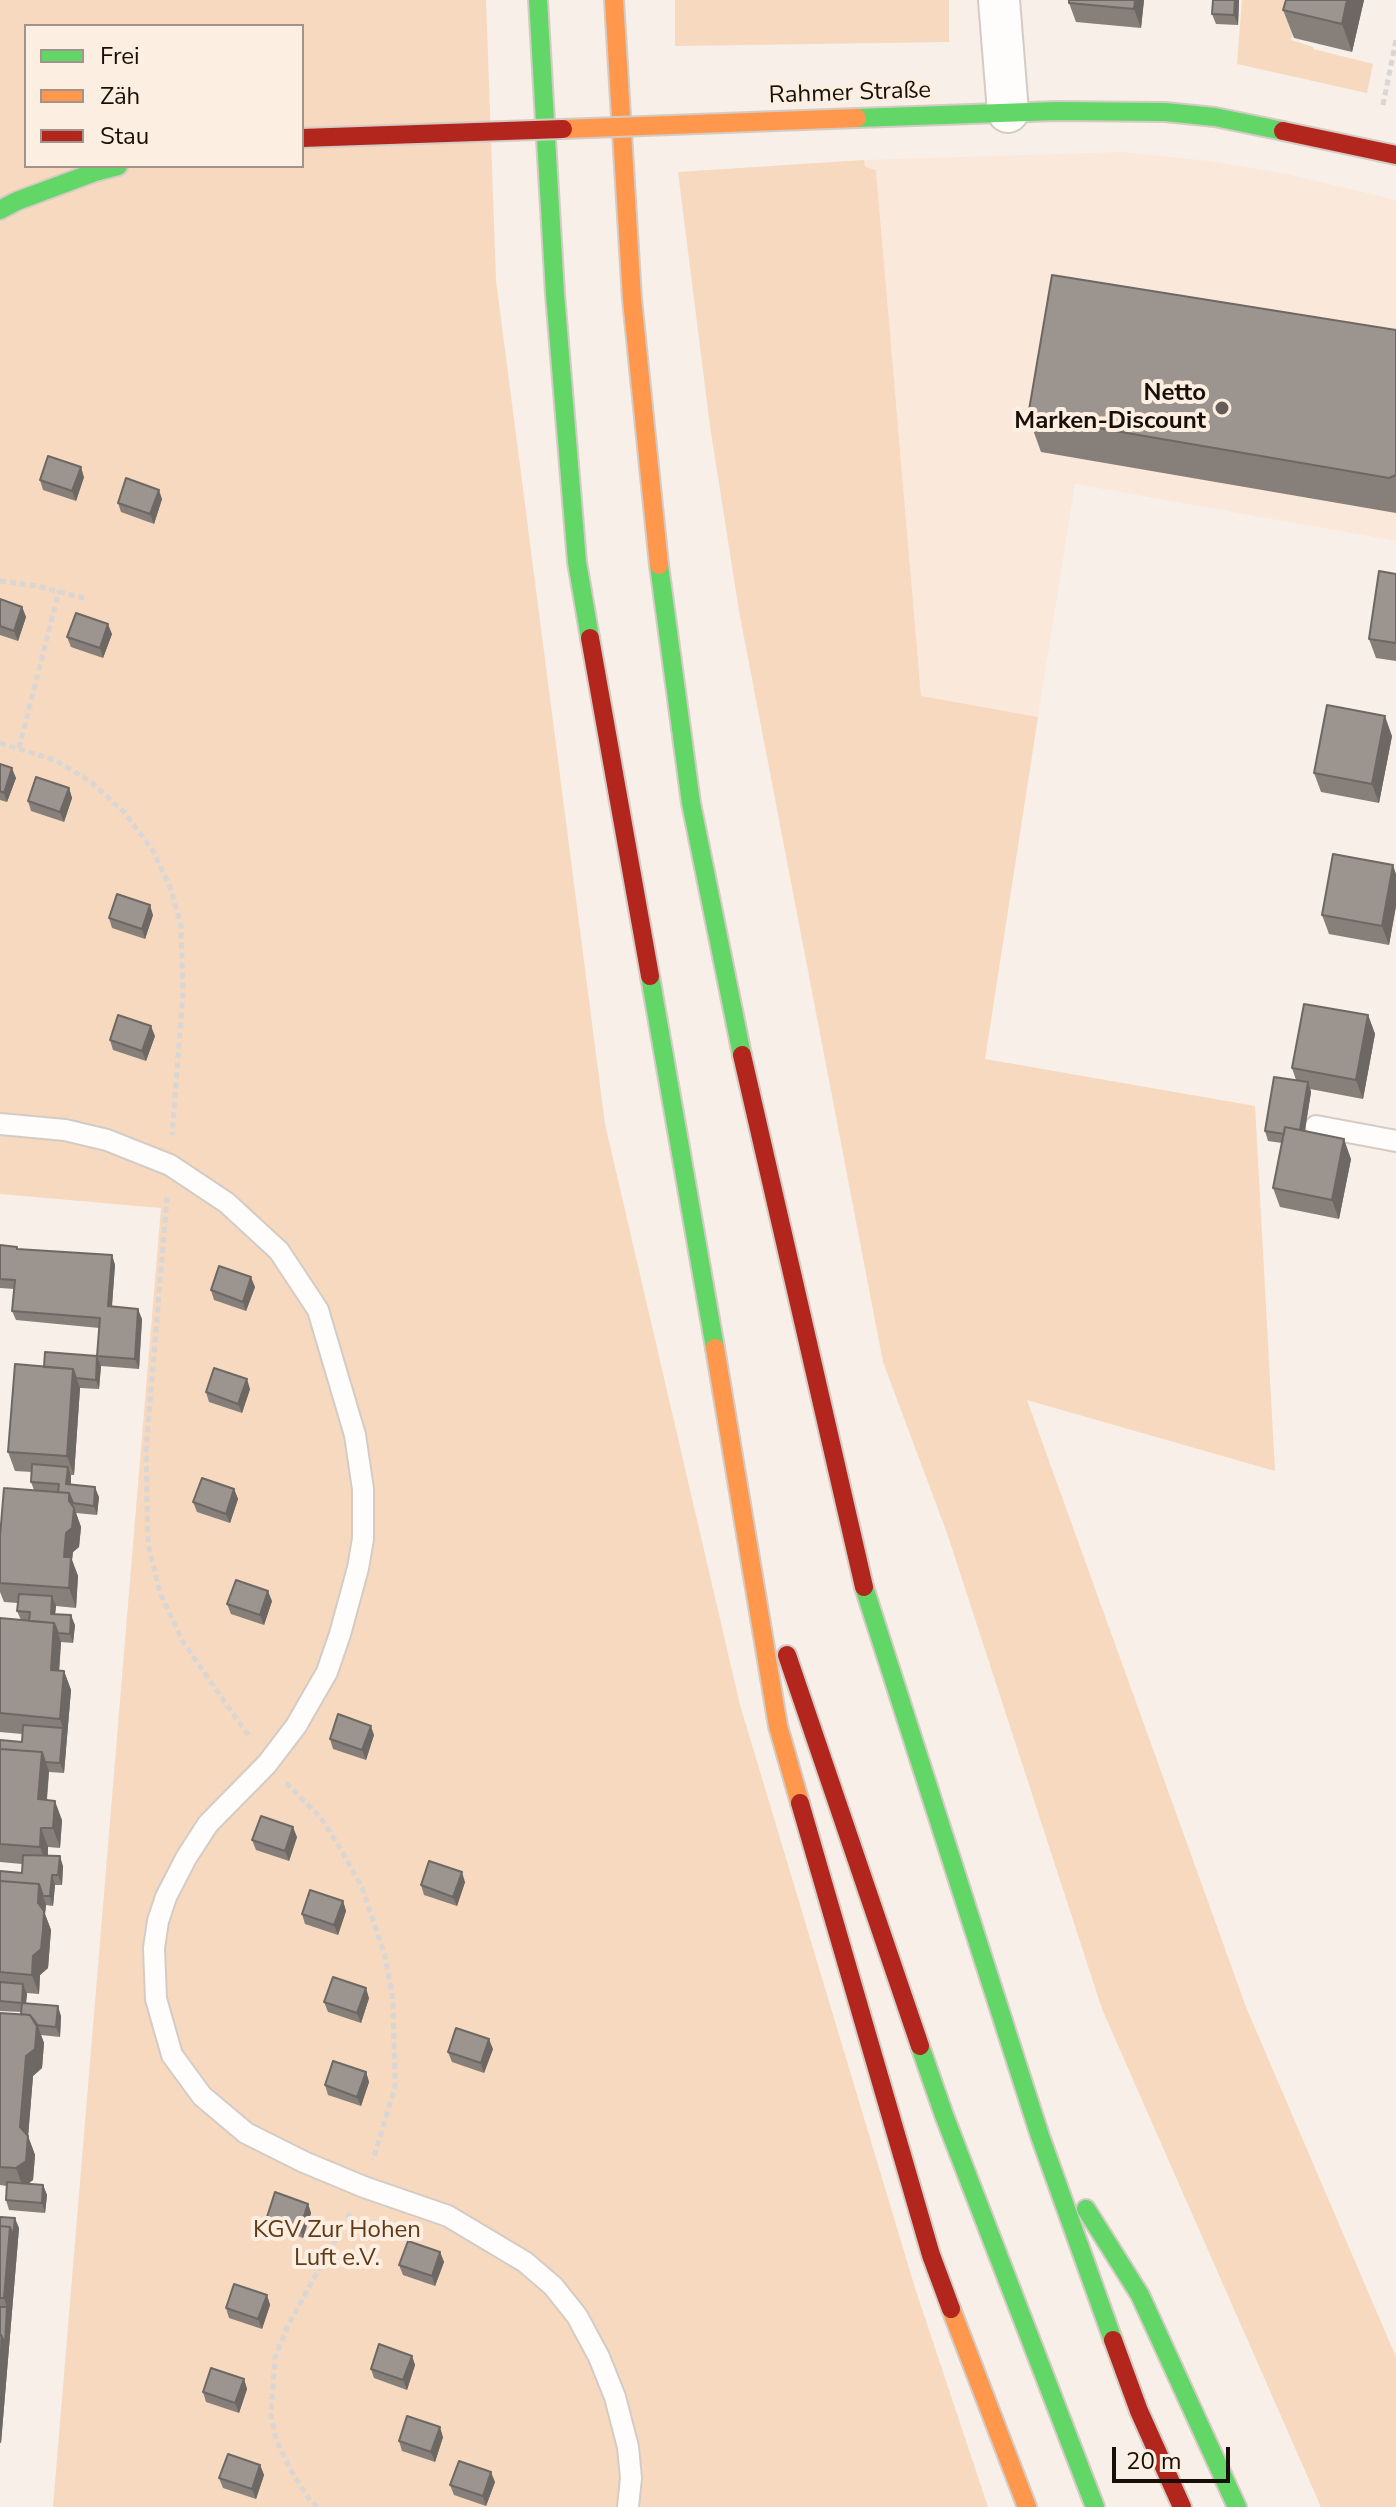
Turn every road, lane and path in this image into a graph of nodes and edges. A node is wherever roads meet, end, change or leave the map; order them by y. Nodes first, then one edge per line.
1 (538, 0) edge
2 (614, 0) edge
3 (999, 0) edge
4 (1396, 40) edge
5 (1383, 105) dead end
6 (1008, 112) junction
7 (304, 138) edge
8 (1396, 155) edge
9 (112, 168) edge
10 (0, 210) edge
11 (0, 581) edge
12 (59, 591) junction
13 (87, 599) dead end
14 (0, 743) edge
15 (19, 748) junction
16 (0, 1124) edge
17 (1316, 1126) dead end
18 (1396, 1141) edge
19 (170, 1165) junction
20 (749, 1543) junction
21 (267, 1764) junction
22 (1040, 2136) junction
23 (364, 2187) junction
24 (317, 2507) edge
25 (628, 2507) edge
26 (1027, 2507) edge
27 (1095, 2507) edge
28 (1182, 2507) edge
29 (1237, 2507) edge

1 - 20 main road
2 - 22 main road
3 - 6 street
4 - 5 path
6 - 7 main road, Rahmer Straße, bridge
6 - 8 main road, Rahmer Straße
9 - 10 main road
11 - 12 path
12 - 13 path
12 - 15 path
14 - 15 path
15 - 19 path
16 - 19 lane
17 - 18 lane
19 - 21 path
19 - 21 lane
20 - 26 main road
20 - 27 main road
21 - 23 path
21 - 23 lane
22 - 28 main road
22 - 29 main road
23 - 24 path
23 - 25 lane

